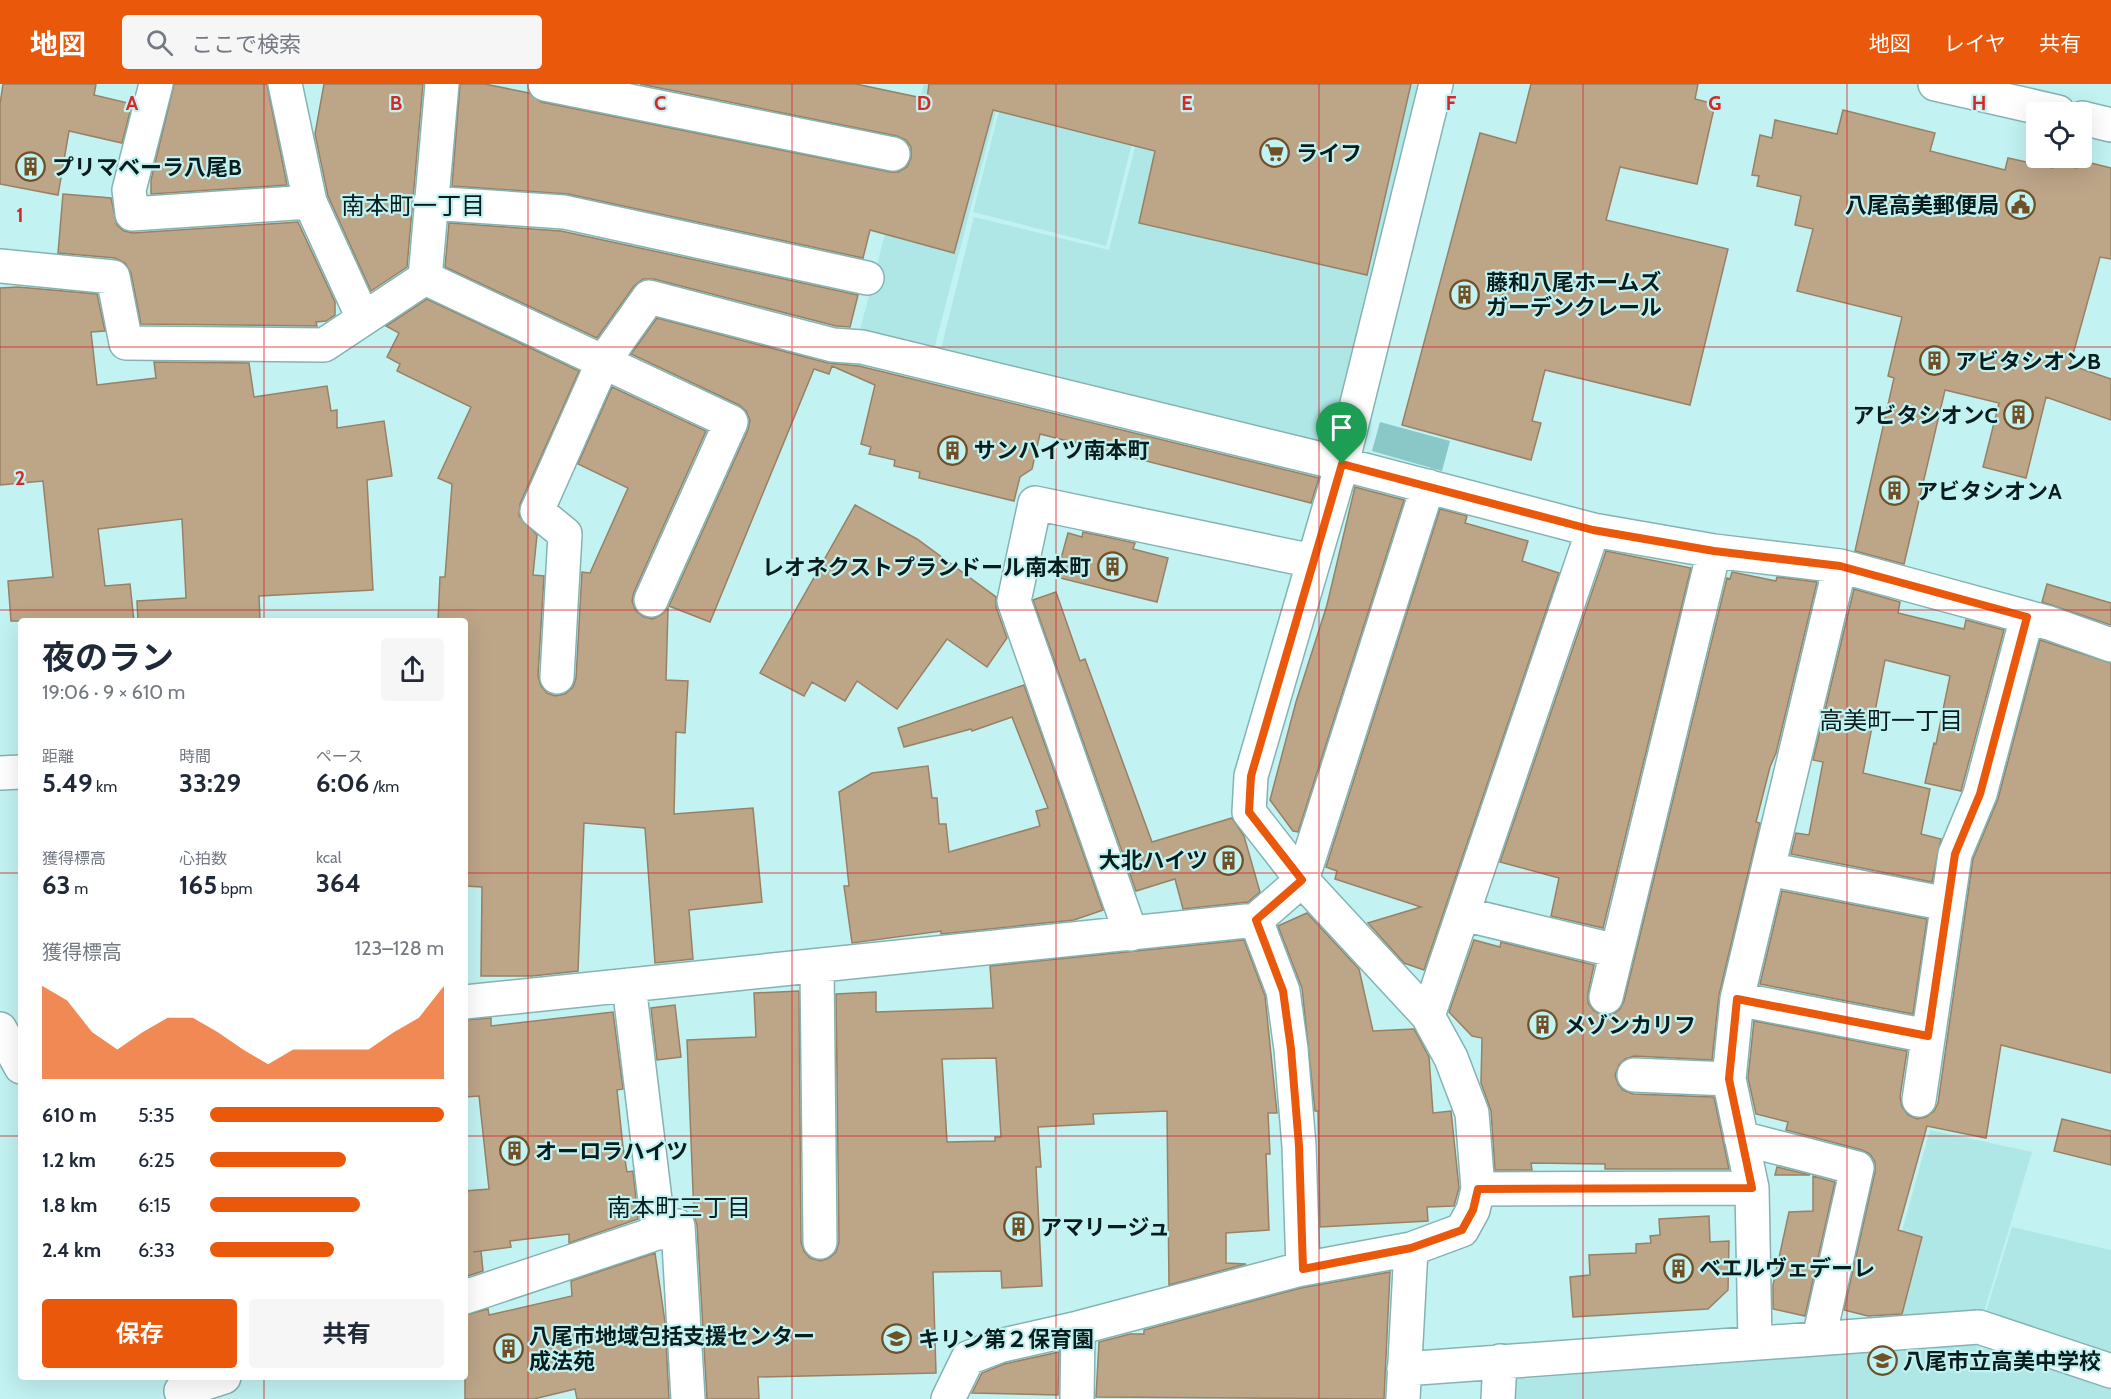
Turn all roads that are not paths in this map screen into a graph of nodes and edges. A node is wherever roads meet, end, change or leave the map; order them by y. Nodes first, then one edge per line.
1 (156, 84) edge
2 (285, 84) edge
3 (442, 84) edge
4 (545, 84) edge
5 (1436, 84) edge
6 (1955, 86) edge
7 (2026, 104) edge
8 (2092, 120) edge
9 (2111, 125) edge
10 (893, 154) dead end
11 (310, 202) junction
12 (430, 203) junction
13 (0, 266) edge
14 (425, 278) junction
15 (867, 278) dead end
16 (363, 318) junction
17 (603, 362) junction
18 (1342, 464) junction
19 (1428, 486) junction
20 (1593, 530) junction
21 (1714, 551) junction
22 (1313, 561) junction
23 (1840, 566) junction
24 (651, 600) dead end
25 (2027, 617) junction
26 (2111, 645) edge
27 (557, 677) dead end
28 (18, 772) edge
29 (0, 773) edge
30 (1768, 869) junction
31 (1302, 880) junction
32 (1947, 904) junction
33 (1462, 914) junction
34 (1256, 920) junction
35 (1131, 934) junction
36 (1617, 951) junction
37 (817, 967) junction
38 (629, 986) junction
39 (1606, 997) dead end
40 (1737, 999) junction
41 (468, 1002) edge
42 (1428, 1016) junction
43 (1928, 1036) junction
44 (1634, 1076) dead end
45 (1729, 1079) junction
46 (1919, 1100) dead end
47 (1741, 1138) junction
48 (1752, 1188) junction
49 (1478, 1189) junction
50 (659, 1233) junction
51 (820, 1242) dead end
52 (1411, 1248) junction
53 (1303, 1269) junction
54 (468, 1296) edge
55 (1078, 1328) junction
56 (1819, 1338) junction
57 (1755, 1343) junction
58 (1500, 1361) junction
59 (2111, 1371) edge
60 (213, 1380) edge
61 (1404, 1384) edge
62 (181, 1389) edge
63 (688, 1399) edge
64 (948, 1399) edge
65 (1077, 1399) edge
66 (1498, 1399) edge

1 - 11 street
2 - 11 street
3 - 12 street
4 - 10 street
5 - 18 street
6 - 7 street
8 - 9 street
11 - 16 street
12 - 14 street
12 - 15 street
13 - 16 street
14 - 16 street
14 - 17 street
17 - 18 street
17 - 24 street
17 - 27 street
18 - 19 street
18 - 22 street
19 - 20 street
19 - 31 street
20 - 21 street
20 - 33 street
21 - 23 street
21 - 36 street
22 - 31 street
22 - 35 street
23 - 25 street
23 - 30 street
25 - 26 street
25 - 32 street
28 - 29 street
30 - 32 street
30 - 40 street
31 - 34 street
31 - 42 street
32 - 43 street
33 - 36 street
33 - 42 street
34 - 35 street
34 - 53 street
35 - 37 street
36 - 39 street
37 - 38 street
37 - 51 street
38 - 41 street
38 - 50 street
40 - 43 street
40 - 45 street
42 - 49 street
43 - 46 street
44 - 45 street
45 - 47 street
47 - 48 street
47 - 56 street
48 - 49 street
48 - 57 street
49 - 52 street
50 - 54 street
50 - 63 street
52 - 53 street
52 - 61 street
53 - 55 street
55 - 64 street
55 - 65 street
56 - 57 street
56 - 59 street
57 - 58 street
58 - 61 street
58 - 66 street
60 - 62 street

